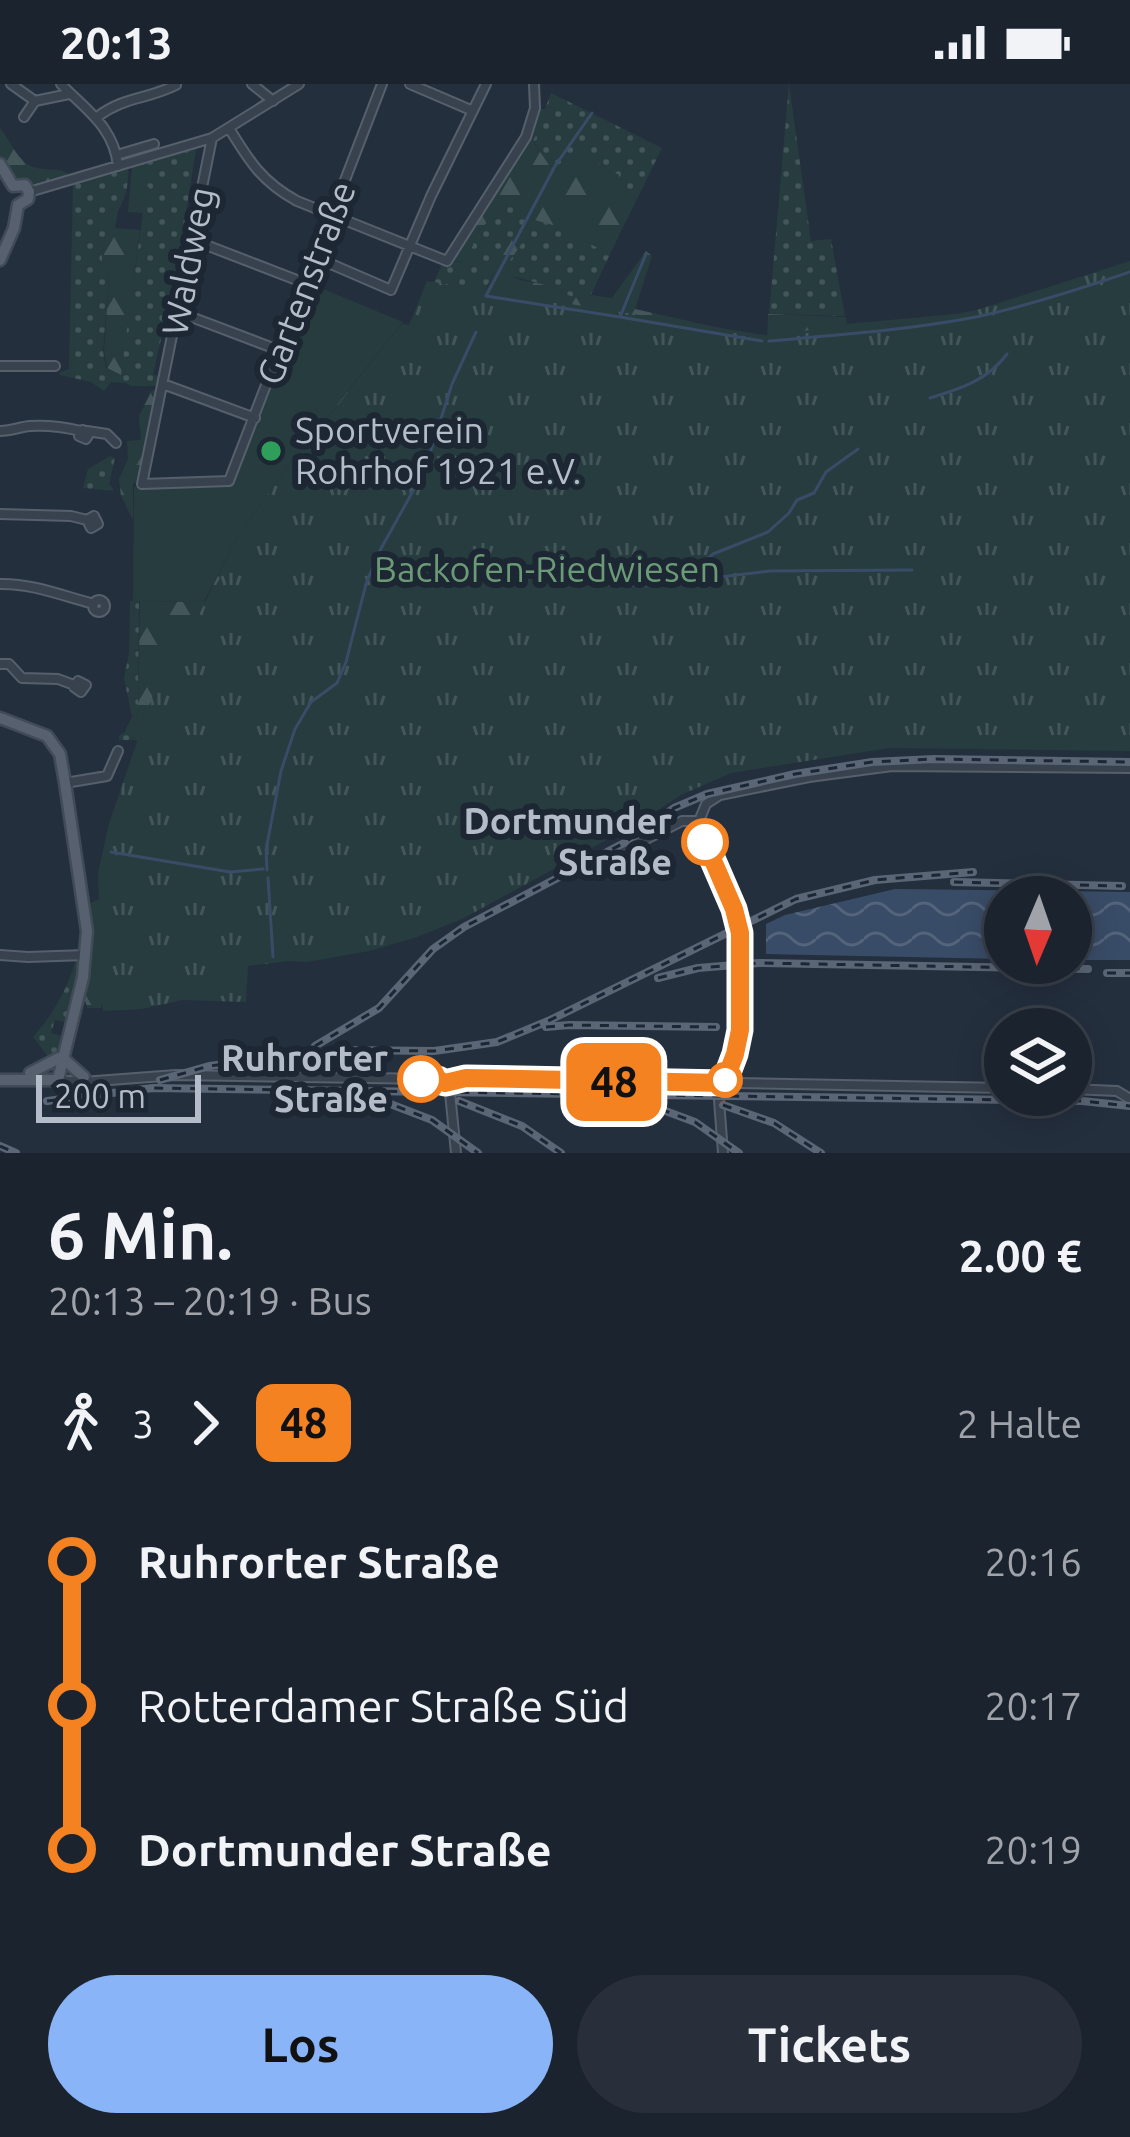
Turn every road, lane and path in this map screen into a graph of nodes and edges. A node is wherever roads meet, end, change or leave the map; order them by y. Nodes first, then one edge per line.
1 (11, 84) edge
2 (61, 84) edge
3 (251, 84) edge
4 (299, 84) edge
5 (382, 84) edge
6 (410, 84) edge
7 (486, 84) edge
8 (534, 84) edge
9 (176, 85) edge
10 (70, 94) junction
11 (34, 101) junction
12 (273, 101) junction
13 (472, 111) junction
14 (24, 117) dead end
15 (97, 118) junction
16 (229, 128) junction
17 (212, 138) junction
18 (154, 144) dead end
19 (117, 154) junction
20 (0, 164) edge
21 (118, 166) junction
22 (13, 186) junction
23 (29, 192) junction
24 (18, 205) junction
25 (332, 214) junction
26 (193, 240) junction
27 (409, 246) junction
28 (317, 258) junction
29 (0, 260) edge
30 (307, 284) junction
31 (178, 312) junction
32 (280, 351) junction
33 (0, 366) edge
34 (56, 366) dead end
35 (163, 384) junction
36 (255, 418) junction
37 (0, 430) edge
38 (116, 442) dead end
39 (229, 481) joint
40 (0, 514) edge
41 (87, 520) dead end
42 (0, 584) edge
43 (94, 604) dead end
44 (0, 664) edge
45 (74, 685) dead end
46 (0, 718) edge
47 (118, 751) dead end
48 (1130, 768) edge
49 (65, 783) junction
50 (699, 821) junction
51 (593, 866) dead end
52 (0, 955) edge
53 (86, 955) junction
54 (62, 1059) junction
55 (30, 1073) junction
56 (59, 1075) junction
57 (84, 1077) junction
58 (0, 1080) edge
59 (103, 1080) junction
60 (445, 1083) junction
61 (705, 1083) junction
62 (724, 1083) junction
63 (1130, 1084) edge
64 (984, 1088) edge
65 (1092, 1091) edge
66 (1124, 1095) edge
67 (720, 1096) junction
68 (456, 1153) edge
69 (723, 1153) edge

1 - 11 street
2 - 10 street
3 - 12 street
4 - 12 street
5 - 25 street, Gartenstraße
6 - 13 street
7 - 13 street
8 - 27 street
9 - 15 street
10 - 11 street
10 - 15 street
11 - 14 street
12 - 16 street
13 - 27 street
15 - 19 street
16 - 17 street
16 - 25 street
17 - 21 street
17 - 26 street, Waldweg
18 - 19 street
19 - 21 street
20 - 22 main road
21 - 23 street
22 - 23 main road
22 - 24 main road
23 - 24 main road
24 - 29 main road
25 - 27 street
25 - 28 street, Gartenstraße
26 - 30 street
26 - 31 street, Waldweg
27 - 28 street
28 - 30 street, Gartenstraße
30 - 32 street, Gartenstraße
31 - 32 street
31 - 35 street, Waldweg
32 - 36 street, Gartenstraße
33 - 34 street
35 - 36 street
35 - 39 street, Waldweg
36 - 39 street, Gartenstraße
37 - 38 street
40 - 41 street
42 - 43 street
44 - 45 street
46 - 49 main road
47 - 49 street
48 - 50 street
49 - 53 main road
50 - 51 street
50 - 62 street
52 - 53 street
53 - 54 main road
54 - 55 main road
54 - 56 main road
54 - 57 main road
55 - 56 main road
55 - 58 main road
56 - 57 street
56 - 58 main road
56 - 59 street
57 - 59 street
59 - 60 street
60 - 61 street
60 - 68 street
61 - 62 street
61 - 67 street
62 - 64 street
62 - 67 street
63 - 66 street
65 - 66 street
67 - 69 street

